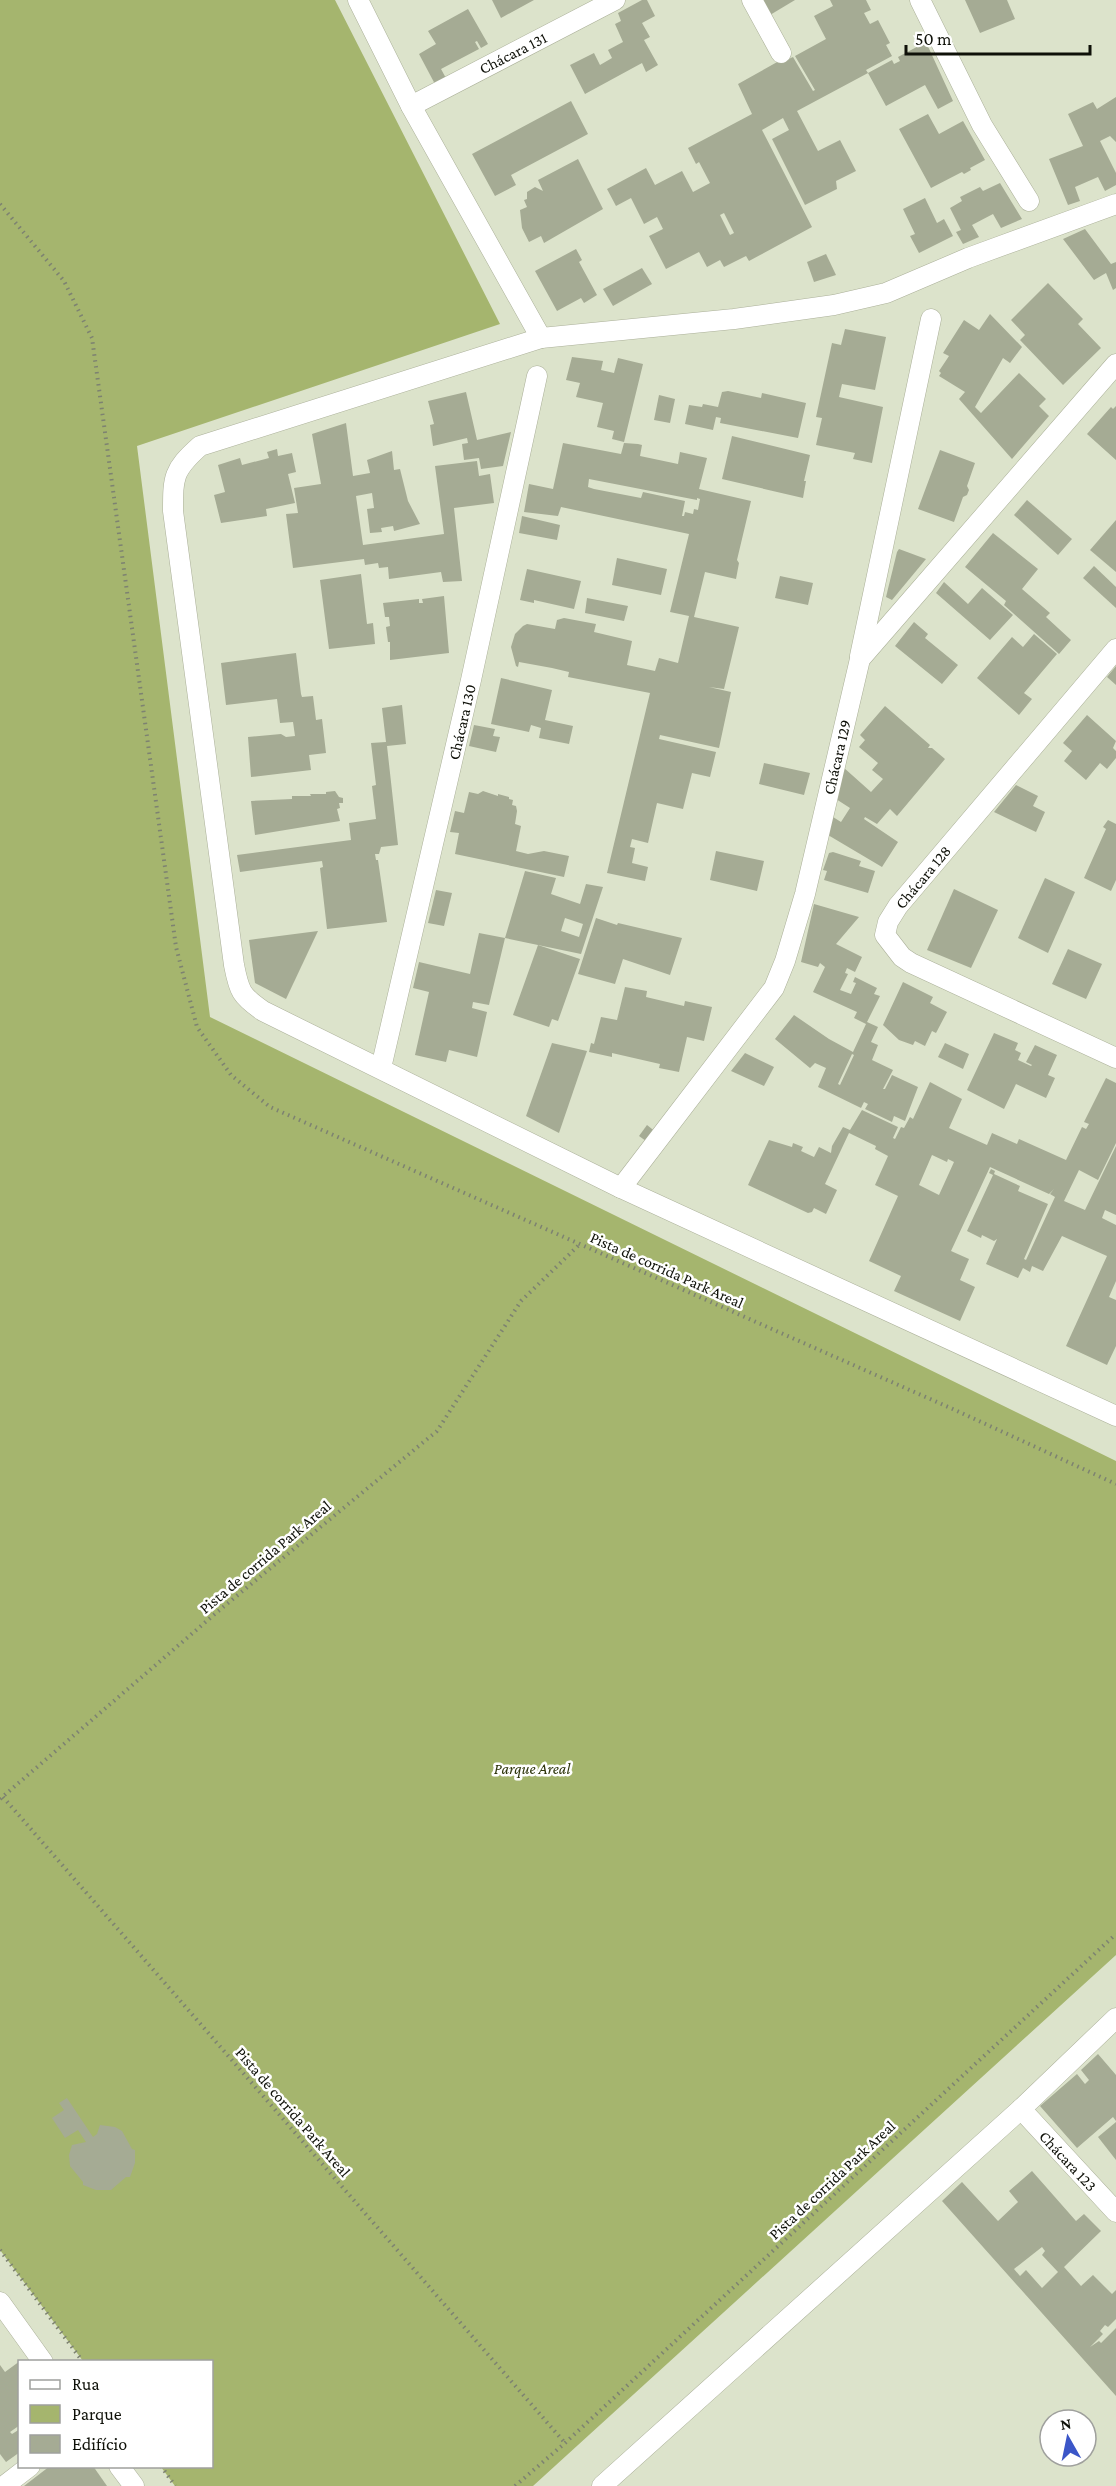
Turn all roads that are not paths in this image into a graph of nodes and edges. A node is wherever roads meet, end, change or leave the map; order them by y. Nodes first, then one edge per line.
1 (358, 0) edge
2 (615, 0) edge
3 (752, 0) edge
4 (920, 0) edge
5 (782, 53) dead end
6 (411, 105) junction
7 (1029, 201) dead end
8 (1116, 204) edge
9 (931, 319) dead end
10 (541, 338) junction
11 (1116, 364) edge
12 (537, 376) dead end
13 (1116, 649) edge
14 (860, 659) junction
15 (1116, 1058) edge
16 (381, 1068) junction
17 (621, 1188) junction
18 (1116, 1416) edge
19 (1116, 2018) edge
20 (1021, 2109) junction
21 (1116, 2212) edge
22 (0, 2302) edge
23 (42, 2360) edge
24 (27, 2468) edge
25 (120, 2468) edge
26 (4, 2486) edge
27 (134, 2486) edge
28 (602, 2486) edge

1 - 6 street
2 - 6 street, Chácara 131
3 - 5 street
4 - 7 street
6 - 10 street
8 - 10 street
9 - 14 street
10 - 16 street
11 - 14 street, Chácara 129
12 - 16 street, Chácara 130
13 - 15 street, Chácara 128
14 - 17 street, Chácara 129
16 - 17 street
17 - 18 street
19 - 20 street
20 - 21 street, Chácara 123
20 - 28 street
22 - 23 street
24 - 26 street
25 - 27 street

